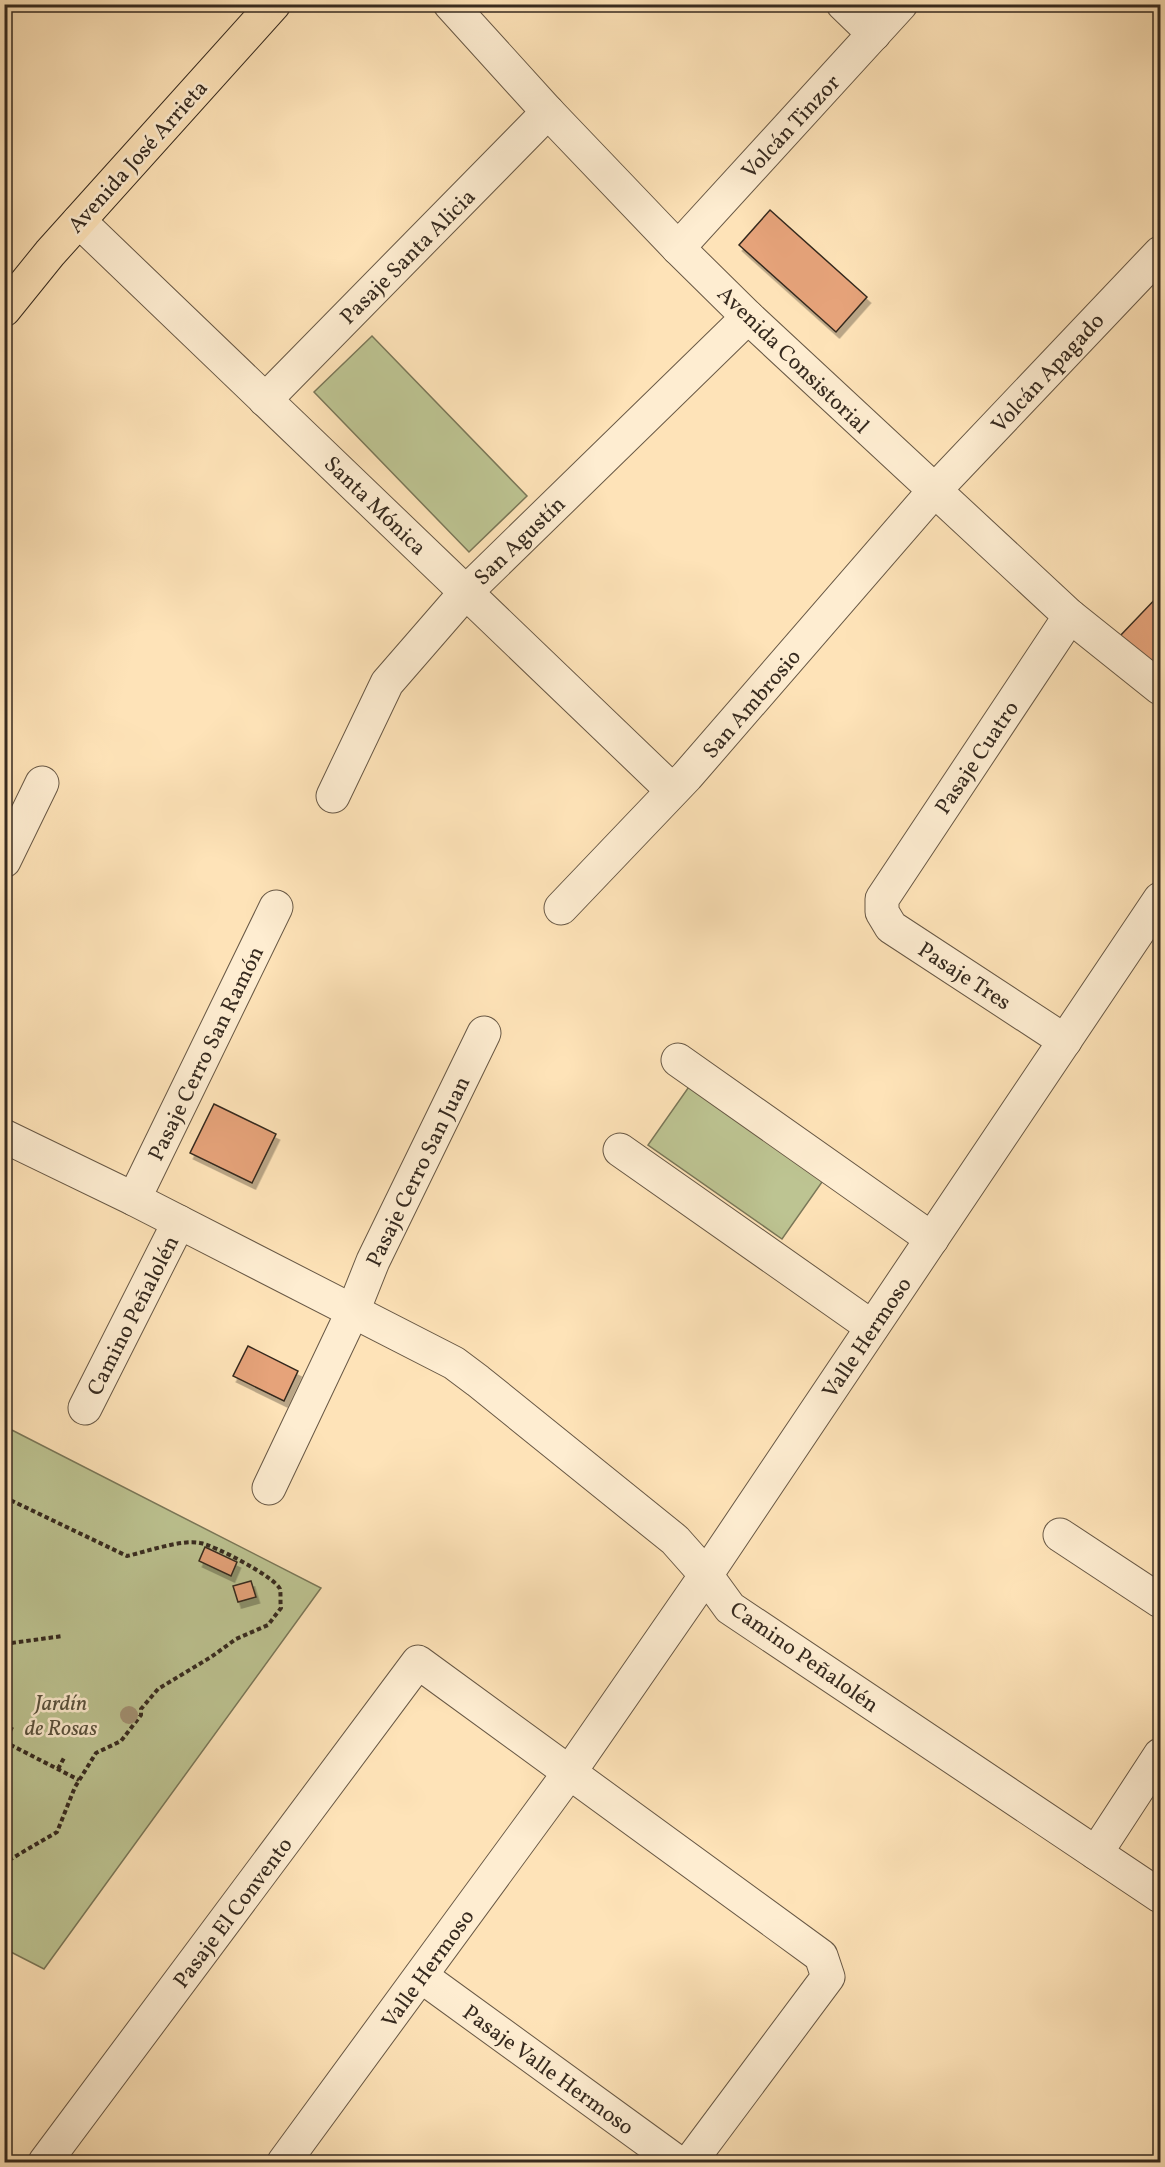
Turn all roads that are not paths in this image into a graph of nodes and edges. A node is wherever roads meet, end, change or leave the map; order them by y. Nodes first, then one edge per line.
1 (274, 4) edge
2 (450, 4) edge
3 (843, 4) edge
4 (901, 4) edge
5 (874, 34) junction
6 (548, 112) junction
7 (79, 221) junction
8 (678, 248) junction
9 (1161, 253) edge
10 (4, 310) edge
11 (748, 317) junction
12 (265, 400) junction
13 (934, 491) junction
14 (466, 592) junction
15 (1070, 616) junction
16 (1161, 688) edge
17 (42, 783) dead end
18 (672, 790) junction
19 (333, 796) dead end
20 (4, 861) edge
21 (882, 898) joint
22 (1161, 899) edge
23 (276, 907) dead end
24 (561, 908) dead end
25 (484, 1032) dead end
26 (1065, 1041) junction
27 (678, 1060) dead end
28 (4, 1136) edge
29 (621, 1150) dead end
30 (134, 1199) junction
31 (179, 1222) junction
32 (932, 1239) junction
33 (353, 1311) junction
34 (872, 1328) junction
35 (85, 1408) dead end
36 (269, 1488) dead end
37 (1060, 1535) dead end
38 (706, 1575) junction
39 (1161, 1602) edge
40 (1161, 1755) edge
41 (569, 1773) junction
42 (1096, 1853) junction
43 (1161, 1896) edge
44 (421, 1976) junction
45 (45, 2163) edge
46 (285, 2163) edge
47 (677, 2163) edge
48 (690, 2163) edge

1 - 7 main road, Avenida José Arrieta
2 - 6 street, Avenida Consistorial
3 - 5 street
4 - 5 street, Volcán Tinzor
5 - 8 street, Volcán Tinzor
6 - 8 street, Avenida Consistorial
6 - 12 street, Pasaje Santa Alicia
7 - 10 main road, Avenida José Arrieta
7 - 12 street, Santa Mónica
8 - 11 street, Avenida Consistorial
9 - 13 street, Volcán Apagado
11 - 13 street, Avenida Consistorial
11 - 14 street, San Agustín
12 - 14 street, Santa Mónica
13 - 15 street, Avenida Consistorial
13 - 18 street, San Ambrosio
14 - 18 street, Santa Mónica
14 - 19 street, San Agustín
15 - 16 street, Avenida Consistorial
15 - 21 street, Pasaje Cuatro
17 - 20 street
18 - 24 street, San Ambrosio
21 - 26 street, Pasaje Tres
22 - 26 street, Valle Hermoso
23 - 30 street, Pasaje Cerro San Ramón
25 - 33 street, Pasaje Cerro San Juan
26 - 32 street, Valle Hermoso
27 - 32 street
28 - 30 street, Camino Peñalolén
29 - 34 street
30 - 31 street, Camino Peñalolén
31 - 33 street, Camino Peñalolén
31 - 35 street, Camino Peñalolén
32 - 34 street, Valle Hermoso
33 - 36 street
33 - 38 street, Camino Peñalolén
34 - 38 street, Valle Hermoso
37 - 39 street
38 - 41 street, Valle Hermoso
38 - 42 street, Camino Peñalolén
40 - 42 street
41 - 44 street, Valle Hermoso
41 - 45 street, Pasaje El Convento
41 - 48 street
42 - 43 street, Camino Peñalolén
44 - 46 street, Valle Hermoso
44 - 47 street, Pasaje Valle Hermoso

